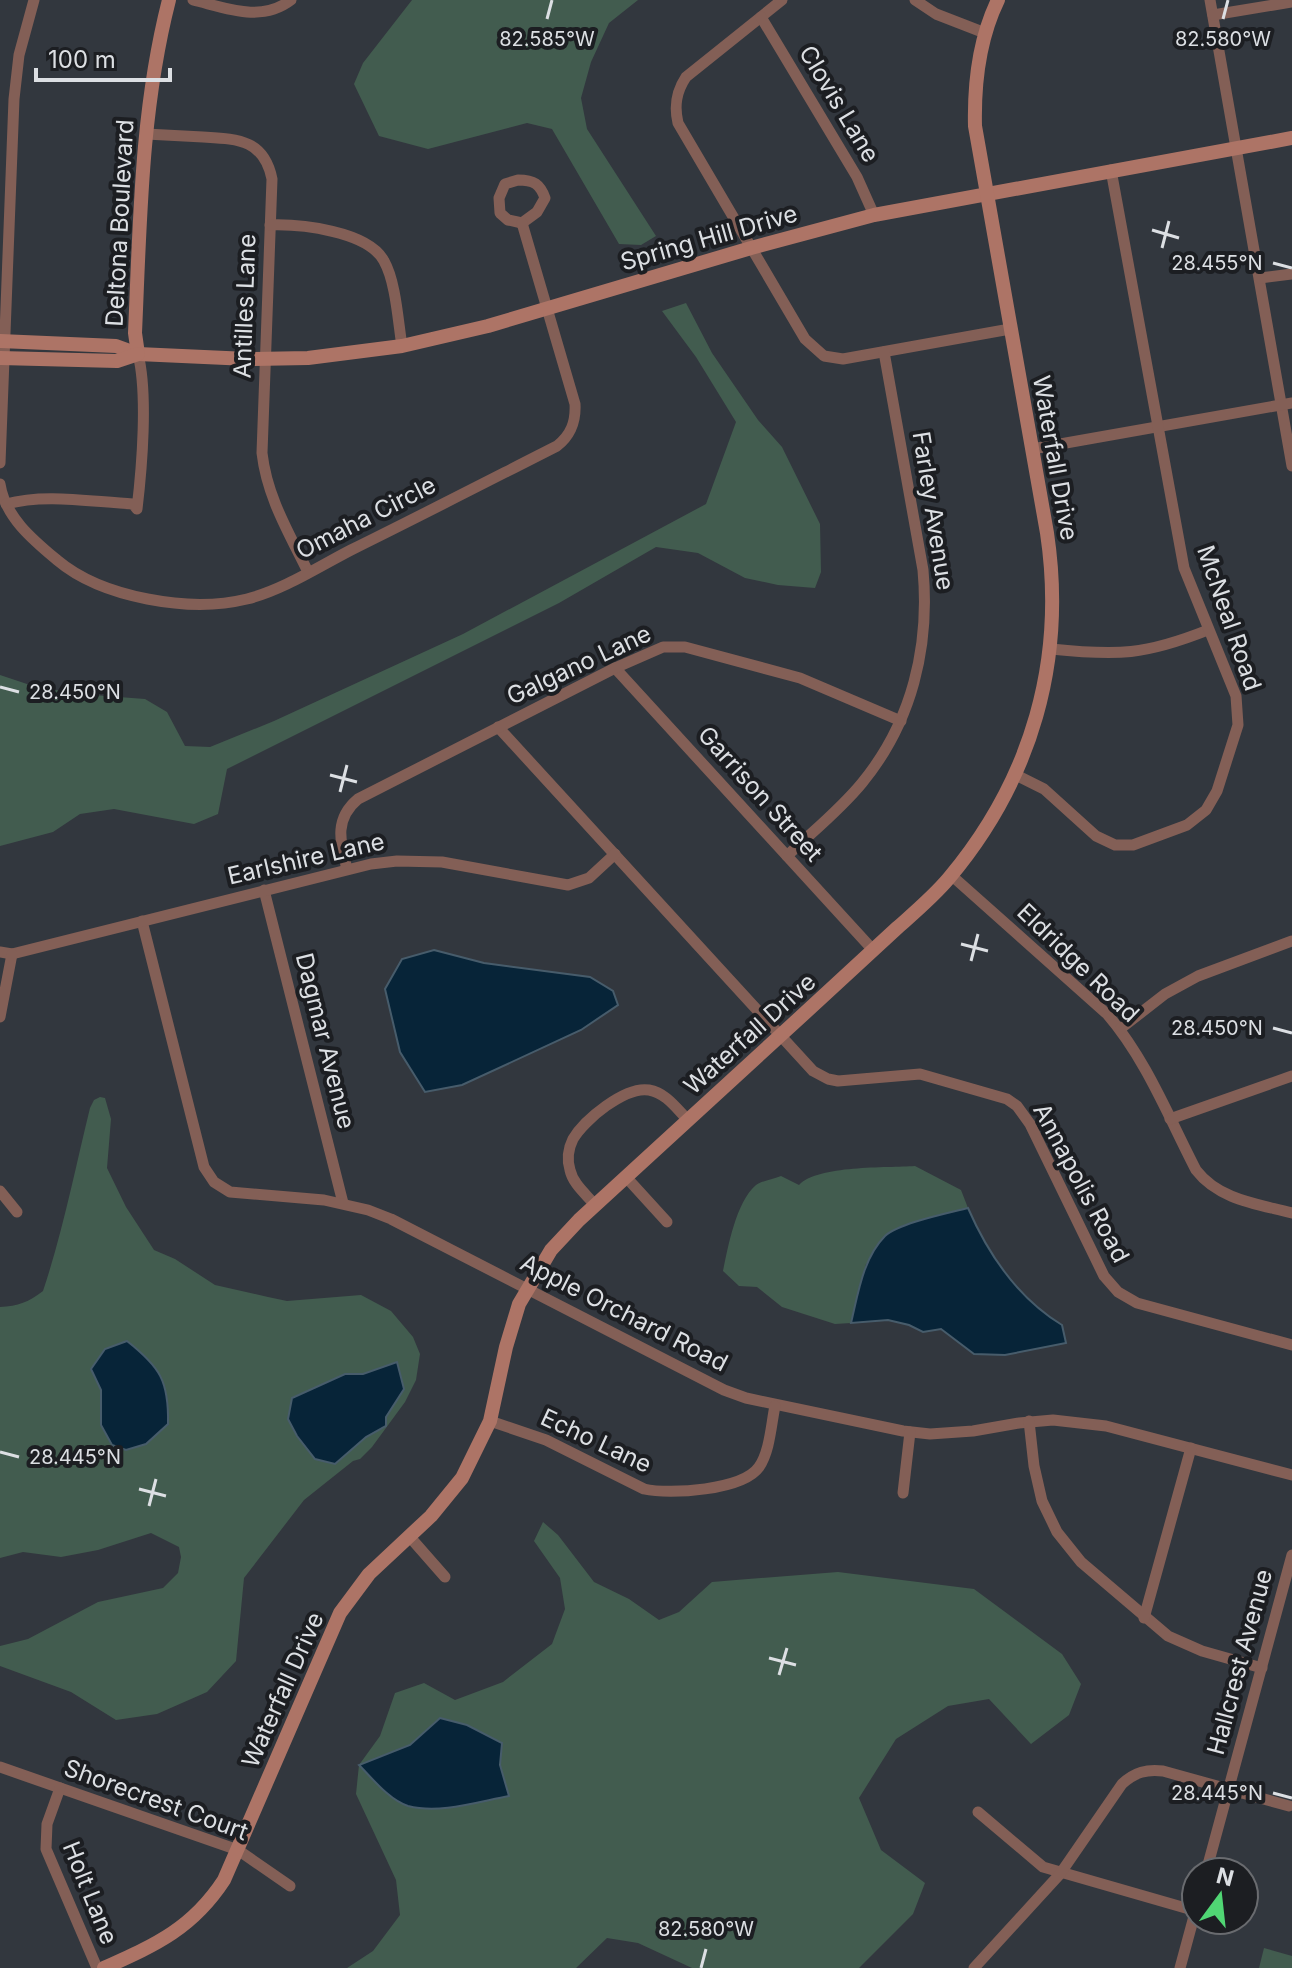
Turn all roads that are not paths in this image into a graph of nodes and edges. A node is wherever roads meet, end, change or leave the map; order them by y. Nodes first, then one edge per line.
1 (34, 0) edge
2 (169, 0) edge
3 (193, 0) edge
4 (291, 0) edge
5 (782, 0) edge
6 (915, 0) edge
7 (998, 0) edge
8 (1210, 0) edge
9 (1292, 2) edge
10 (1213, 15) junction
11 (761, 17) junction
12 (985, 33) junction
13 (146, 134) junction
14 (1292, 138) edge
15 (1236, 148) junction
16 (1111, 170) junction
17 (985, 193) junction
18 (874, 215) junction
19 (522, 223) junction
20 (270, 225) junction
21 (751, 248) junction
22 (1292, 274) edge
23 (1260, 278) junction
24 (547, 308) junction
25 (1010, 329) junction
26 (2, 341) edge
27 (402, 346) junction
28 (884, 352) junction
29 (138, 354) junction
30 (2, 358) edge
31 (265, 359) junction
32 (1287, 404) edge
33 (1159, 426) junction
34 (1032, 449) junction
35 (0, 463) edge
36 (1292, 466) edge
37 (0, 484) edge
38 (6, 504) junction
39 (308, 572) junction
40 (1208, 630) junction
41 (1051, 649) junction
42 (615, 668) junction
43 (901, 721) junction
44 (498, 727) junction
45 (1016, 775) junction
46 (615, 854) junction
47 (787, 856) junction
48 (347, 869) junction
49 (951, 875) junction
50 (264, 890) junction
51 (142, 921) junction
52 (1292, 941) edge
53 (873, 950) junction
54 (6, 953) edge
55 (0, 1017) edge
56 (1120, 1029) junction
57 (780, 1035) junction
58 (1292, 1076) edge
59 (1170, 1119) junction
60 (688, 1120) junction
61 (626, 1177) junction
62 (0, 1191) edge
63 (343, 1203) junction
64 (595, 1205) junction
65 (17, 1212) dead end
66 (1292, 1213) edge
67 (667, 1222) dead end
68 (527, 1288) junction
69 (1292, 1345) edge
70 (775, 1406) junction
71 (490, 1421) junction
72 (1029, 1421) junction
73 (910, 1432) junction
74 (1191, 1448) junction
75 (1292, 1475) edge
76 (903, 1493) dead end
77 (409, 1536) junction
78 (1292, 1555) edge
79 (445, 1577) dead end
80 (1144, 1618) junction
81 (1262, 1668) junction
82 (0, 1767) edge
83 (60, 1788) junction
84 (1229, 1789) junction
85 (1289, 1806) dead end
86 (978, 1812) dead end
87 (238, 1850) junction
88 (1210, 1856) edge
89 (1060, 1874) junction
90 (290, 1886) dead end
91 (1180, 1906) edge
92 (1189, 1936) edge
93 (97, 1968) edge
94 (104, 1968) edge
95 (974, 1968) edge
96 (1180, 1968) edge

1 - 26 street
2 - 13 street, Deltona Boulevard
3 - 4 street
5 - 11 street
6 - 12 street
7 - 12 street, Waterfall Drive
8 - 10 street
9 - 10 street
10 - 15 street
11 - 18 street, Clovis Lane
11 - 21 street
12 - 17 street, Waterfall Drive
13 - 20 street, Antilles Lane
13 - 29 street, Deltona Boulevard
14 - 15 street, Spring Hill Drive
15 - 16 street, Spring Hill Drive
15 - 23 street
16 - 17 street, Spring Hill Drive
16 - 33 street, McNeal Road
17 - 18 street, Spring Hill Drive
17 - 25 street, Waterfall Drive
18 - 21 street, Spring Hill Drive
19 - 19 street, Omaha Circle
19 - 24 street, Omaha Circle
20 - 27 street
20 - 31 street, Antilles Lane
21 - 24 street, Spring Hill Drive
21 - 28 street
22 - 23 street
23 - 32 street
24 - 27 street, Spring Hill Drive
24 - 39 street, Omaha Circle
25 - 28 street
25 - 34 street, Waterfall Drive
26 - 29 street, Spring Hill Drive
26 - 30 street
27 - 31 street, Spring Hill Drive
28 - 43 street, Farley Avenue
29 - 30 street, Spring Hill Drive
29 - 31 street, Spring Hill Drive
29 - 38 street
30 - 35 street
31 - 39 street, Antilles Lane
32 - 33 street
32 - 36 street
33 - 34 street
33 - 40 street, McNeal Road
34 - 41 street, Waterfall Drive
37 - 38 street, Omaha Circle
38 - 39 street, Omaha Circle
40 - 41 street
40 - 45 street, McNeal Road
41 - 45 street, Waterfall Drive
42 - 43 street, Galgano Lane
42 - 44 street, Galgano Lane
42 - 47 street, Garrison Street
43 - 47 street, Farley Avenue
44 - 46 street, Annapolis Road
44 - 48 street, Galgano Lane
45 - 49 street, Waterfall Drive
46 - 48 street, Earlshire Lane
46 - 57 street, Annapolis Road
47 - 53 street, Garrison Street
48 - 50 street, Earlshire Lane
49 - 53 street, Waterfall Drive
49 - 56 street, Eldridge Road
50 - 51 street, Earlshire Lane
50 - 63 street, Dagmar Avenue
51 - 54 street, Earlshire Lane
51 - 63 street, Apple Orchard Road
52 - 56 street
53 - 57 street, Waterfall Drive
54 - 55 street
56 - 59 street, Eldridge Road
57 - 60 street, Waterfall Drive
57 - 69 street, Annapolis Road
58 - 59 street
59 - 66 street, Eldridge Road
60 - 61 street, Waterfall Drive
60 - 64 street
61 - 64 street, Waterfall Drive
61 - 67 street
62 - 65 street
63 - 68 street, Apple Orchard Road
64 - 68 street, Waterfall Drive
68 - 70 street, Apple Orchard Road
68 - 71 street, Waterfall Drive
70 - 71 street, Echo Lane
70 - 73 street, Apple Orchard Road
71 - 77 street, Waterfall Drive
72 - 73 street, Apple Orchard Road
72 - 74 street, Apple Orchard Road
72 - 80 street
73 - 76 street
74 - 75 street, Apple Orchard Road
74 - 80 street
77 - 79 street
77 - 87 street, Waterfall Drive
78 - 81 street, Hallcrest Avenue
80 - 81 street
81 - 84 street, Hallcrest Avenue
82 - 83 street, Shorecrest Court
83 - 87 street, Shorecrest Court
83 - 93 street, Holt Lane
84 - 85 street
84 - 88 street, Hallcrest Avenue
84 - 89 street
86 - 89 street
87 - 90 street, Shorecrest Court
87 - 94 street, Waterfall Drive
89 - 91 street
89 - 95 street
92 - 96 street

